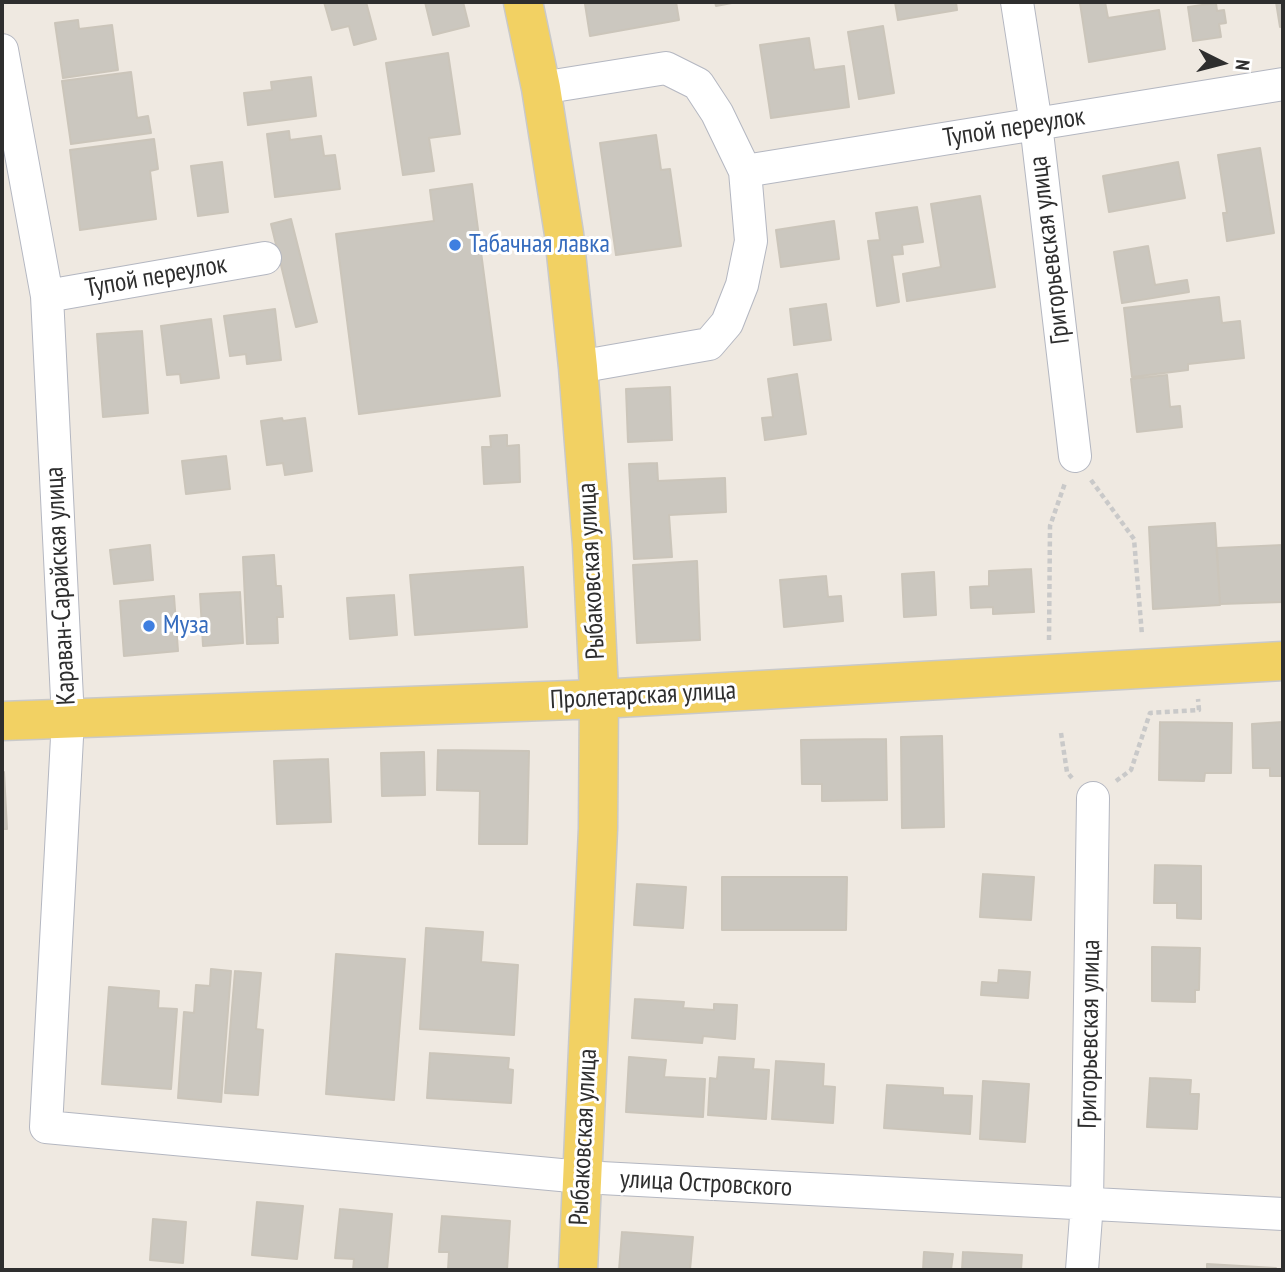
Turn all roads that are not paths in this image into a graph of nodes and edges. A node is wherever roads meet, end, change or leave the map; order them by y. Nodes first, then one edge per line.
1 (523, 2) edge
2 (1017, 2) edge
3 (2, 50) edge
4 (1283, 84) edge
5 (541, 88) junction
6 (1036, 124) junction
7 (745, 171) junction
8 (265, 258) dead end
9 (47, 296) junction
10 (578, 367) junction
11 (1074, 456) road end
12 (1283, 661) edge
13 (599, 699) junction
14 (68, 719) junction
15 (2, 722) edge
16 (1093, 798) road end
17 (46, 1127) joint
18 (582, 1177) junction
19 (1087, 1203) junction
20 (1283, 1214) edge
21 (578, 1270) edge
22 (1082, 1270) edge

1 - 5 main road, Рыбаковская улица
2 - 6 street, Григорьевская улица
3 - 9 street, Караван-Сарайская улица
4 - 6 street, Тупой переулок
5 - 7 street
5 - 10 main road, Рыбаковская улица
6 - 7 street, Тупой переулок
6 - 11 street, Григорьевская улица
7 - 10 street
8 - 9 street, Тупой переулок
9 - 14 street, Караван-Сарайская улица
10 - 13 main road, Рыбаковская улица
12 - 13 main road, Пролетарская улица
13 - 14 main road, Пролетарская улица
13 - 18 main road, Рыбаковская улица
14 - 15 main road, Пролетарская улица
14 - 17 street, Караван-Сарайская улица
16 - 19 street, Григорьевская улица
17 - 18 street, улица Островского
18 - 19 street, улица Островского
18 - 21 main road, Рыбаковская улица
19 - 20 street, улица Островского
19 - 22 street, Григорьевская улица

